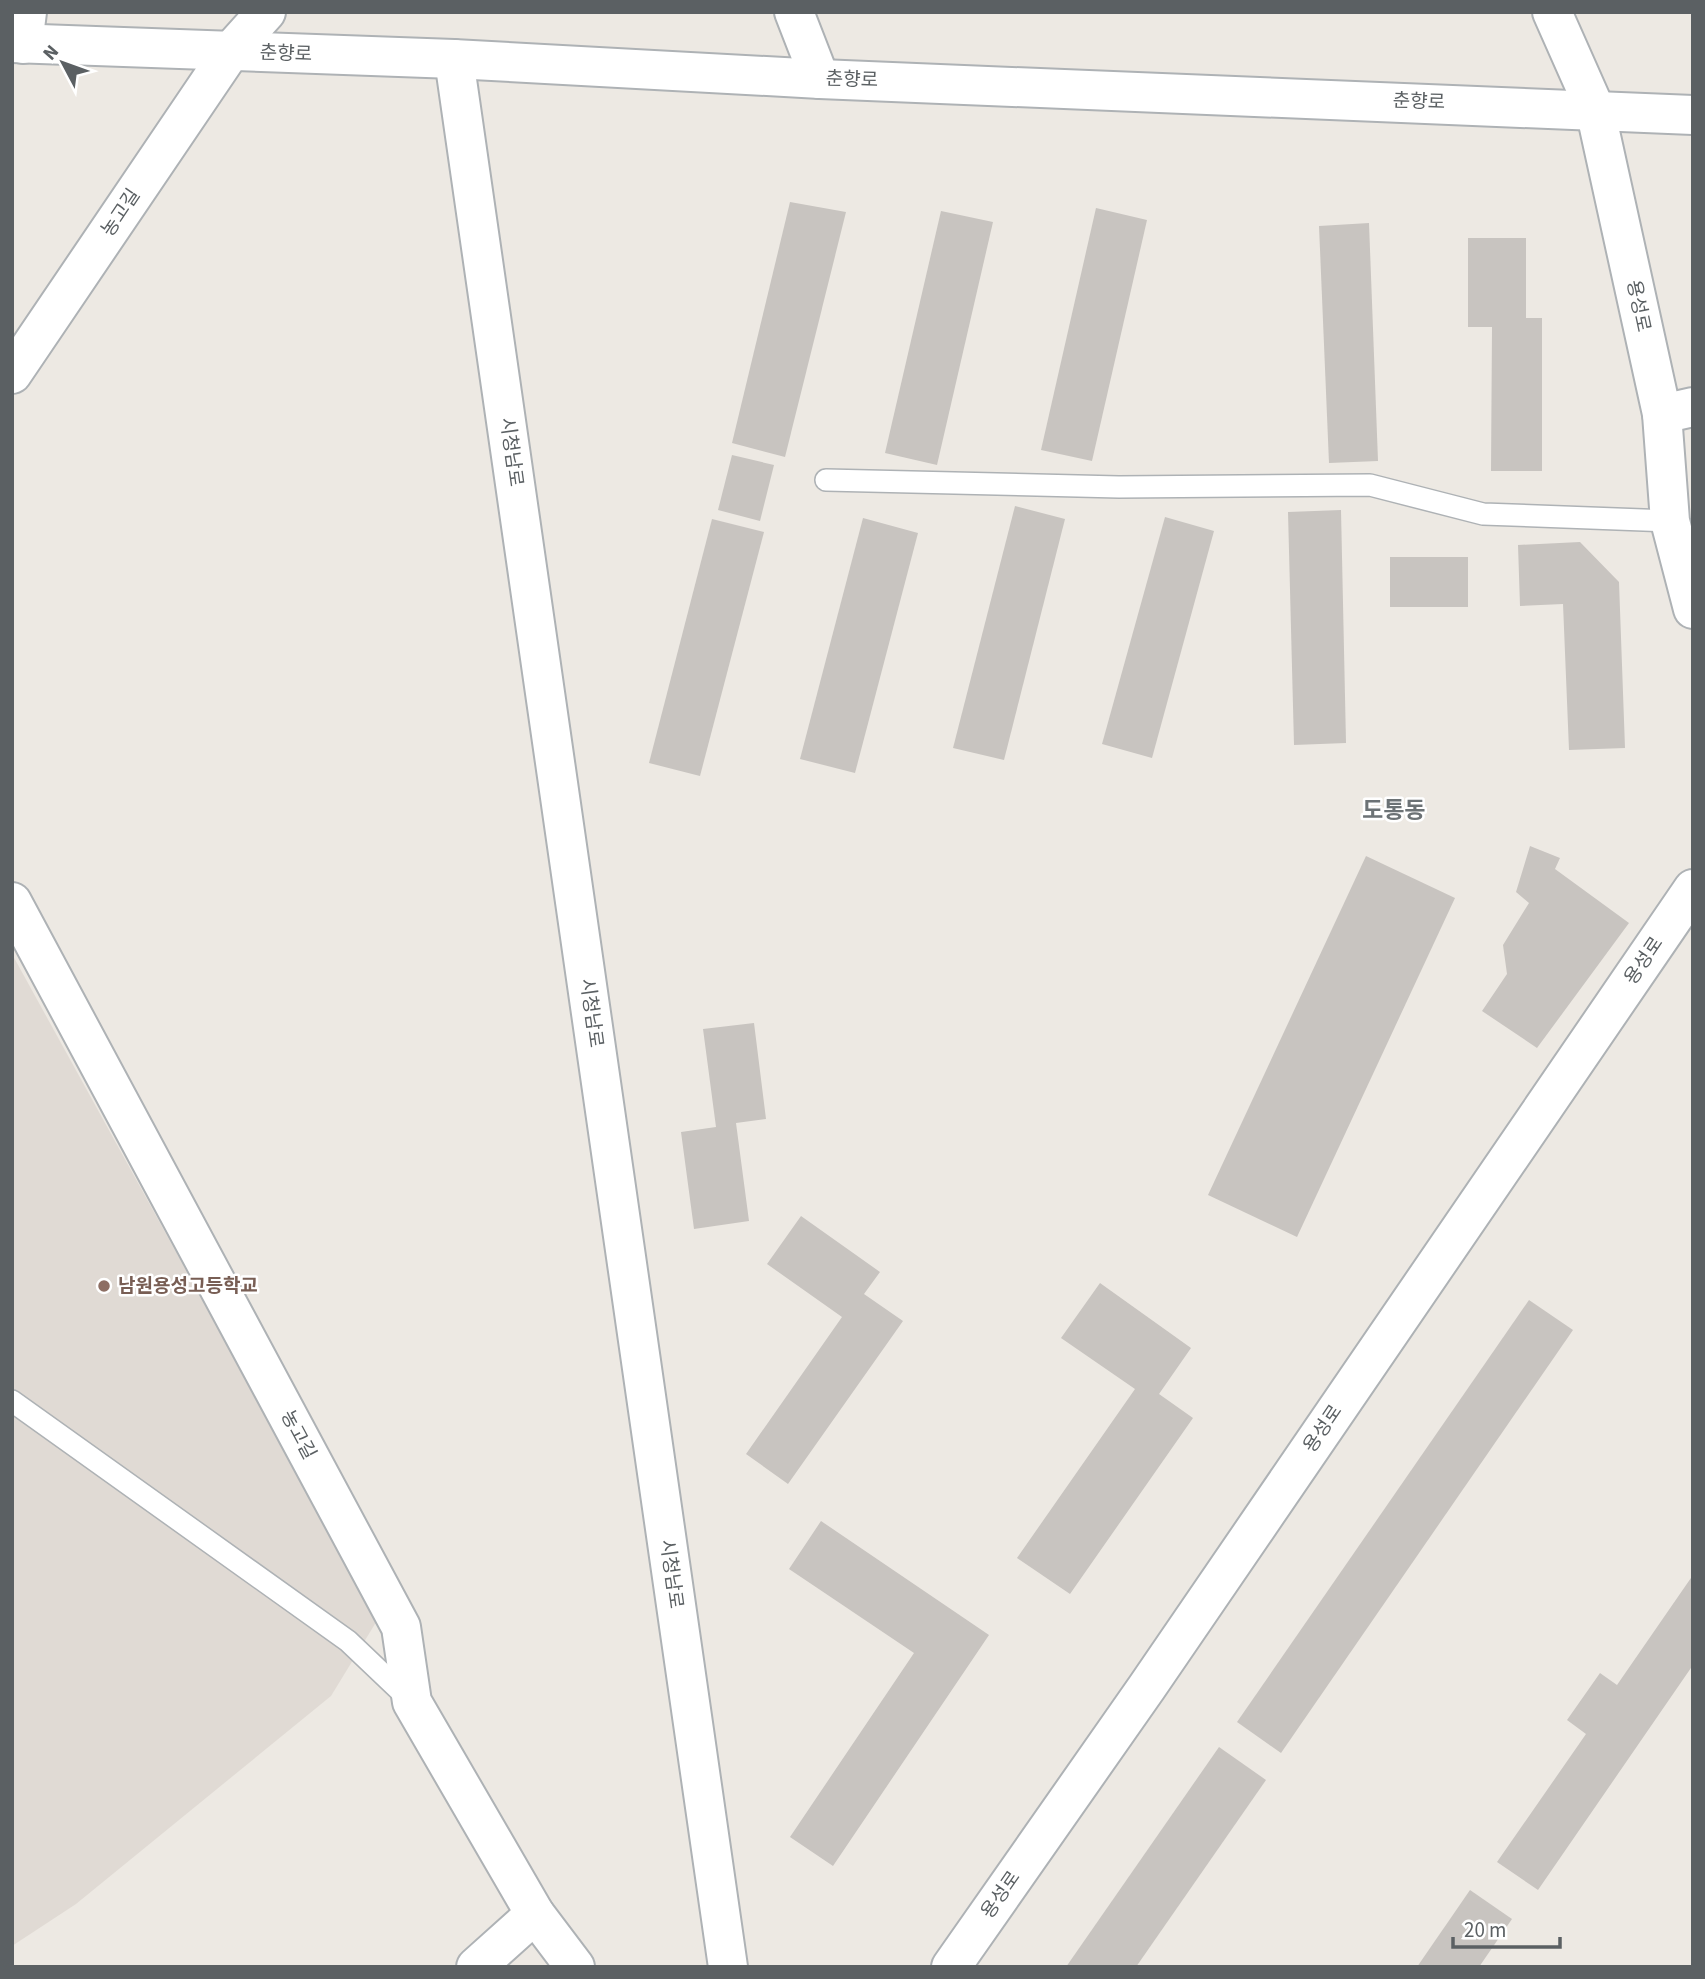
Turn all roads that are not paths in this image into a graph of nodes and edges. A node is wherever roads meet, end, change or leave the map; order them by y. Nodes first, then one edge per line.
1 (266, 12) edge
2 (794, 12) edge
3 (1552, 12) edge
4 (21, 33) edge
5 (230, 52) junction
6 (454, 59) junction
7 (820, 79) junction
8 (1595, 109) junction
9 (1693, 115) edge
10 (12, 374) edge
11 (1677, 411) edge
12 (826, 480) dead end
13 (1670, 521) junction
14 (1693, 608) edge
15 (1693, 889) edge
16 (12, 902) edge
17 (12, 1401) edge
18 (412, 1702) junction
19 (535, 1914) junction
20 (476, 1967) edge
21 (575, 1967) edge
22 (728, 1967) edge
23 (951, 1967) edge

1 - 5 street, 농고길
2 - 7 street
3 - 8 street, 용성로
4 - 5 street, 춘향로
5 - 6 street, 춘향로
5 - 10 street, 농고길
6 - 7 street, 춘향로
6 - 22 street, 시청남로
7 - 8 street, 춘향로
8 - 9 street, 춘향로
8 - 11 street, 용성로
11 - 13 street, 용성로
12 - 13 lane
13 - 14 street, 용성로
15 - 23 street, 용성로
16 - 18 street, 농고길
17 - 18 lane
18 - 19 street, 농고길
19 - 20 street
19 - 21 street, 농고길

